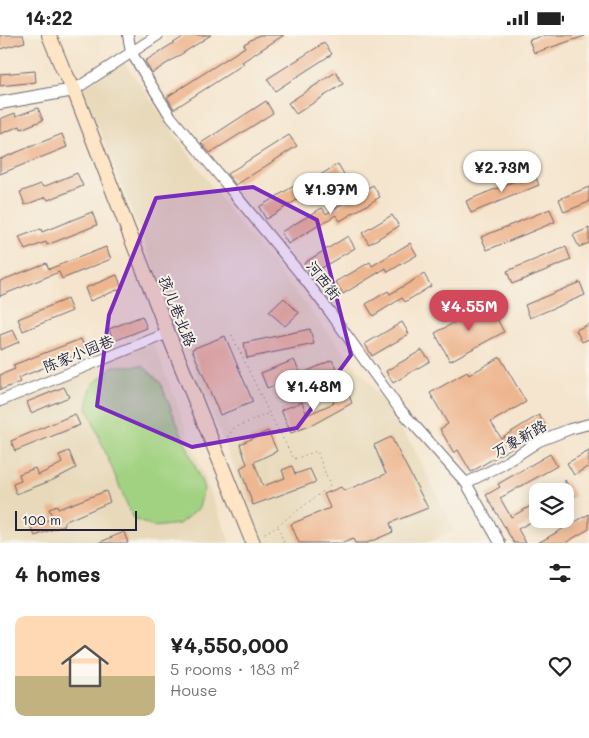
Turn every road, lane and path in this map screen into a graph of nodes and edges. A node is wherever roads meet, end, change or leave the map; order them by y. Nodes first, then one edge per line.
1 (49, 35) edge
2 (56, 35) edge
3 (128, 35) edge
4 (158, 35) edge
5 (131, 52) junction
6 (74, 90) junction
7 (0, 103) edge
8 (168, 333) junction
9 (232, 335) dead end
10 (0, 401) edge
11 (269, 413) junction
12 (589, 424) edge
13 (215, 445) junction
14 (466, 483) junction
15 (278, 526) junction
16 (252, 541) edge
17 (284, 543) edge
18 (500, 543) edge

1 - 6 main road, 孩儿巷北路
2 - 6 main road, 孩儿巷北路
3 - 5 street, 河西街
4 - 5 street
5 - 6 street
5 - 14 street, 河西街
6 - 7 street
6 - 8 main road, 孩儿巷北路
8 - 10 street, 陈家小园巷
8 - 13 main road, 孩儿巷北路
9 - 11 path
11 - 13 path
11 - 15 path
12 - 14 street, 万象新路
13 - 16 main road, 孩儿巷北路
14 - 18 street, 河西街
15 - 16 path
15 - 17 path

